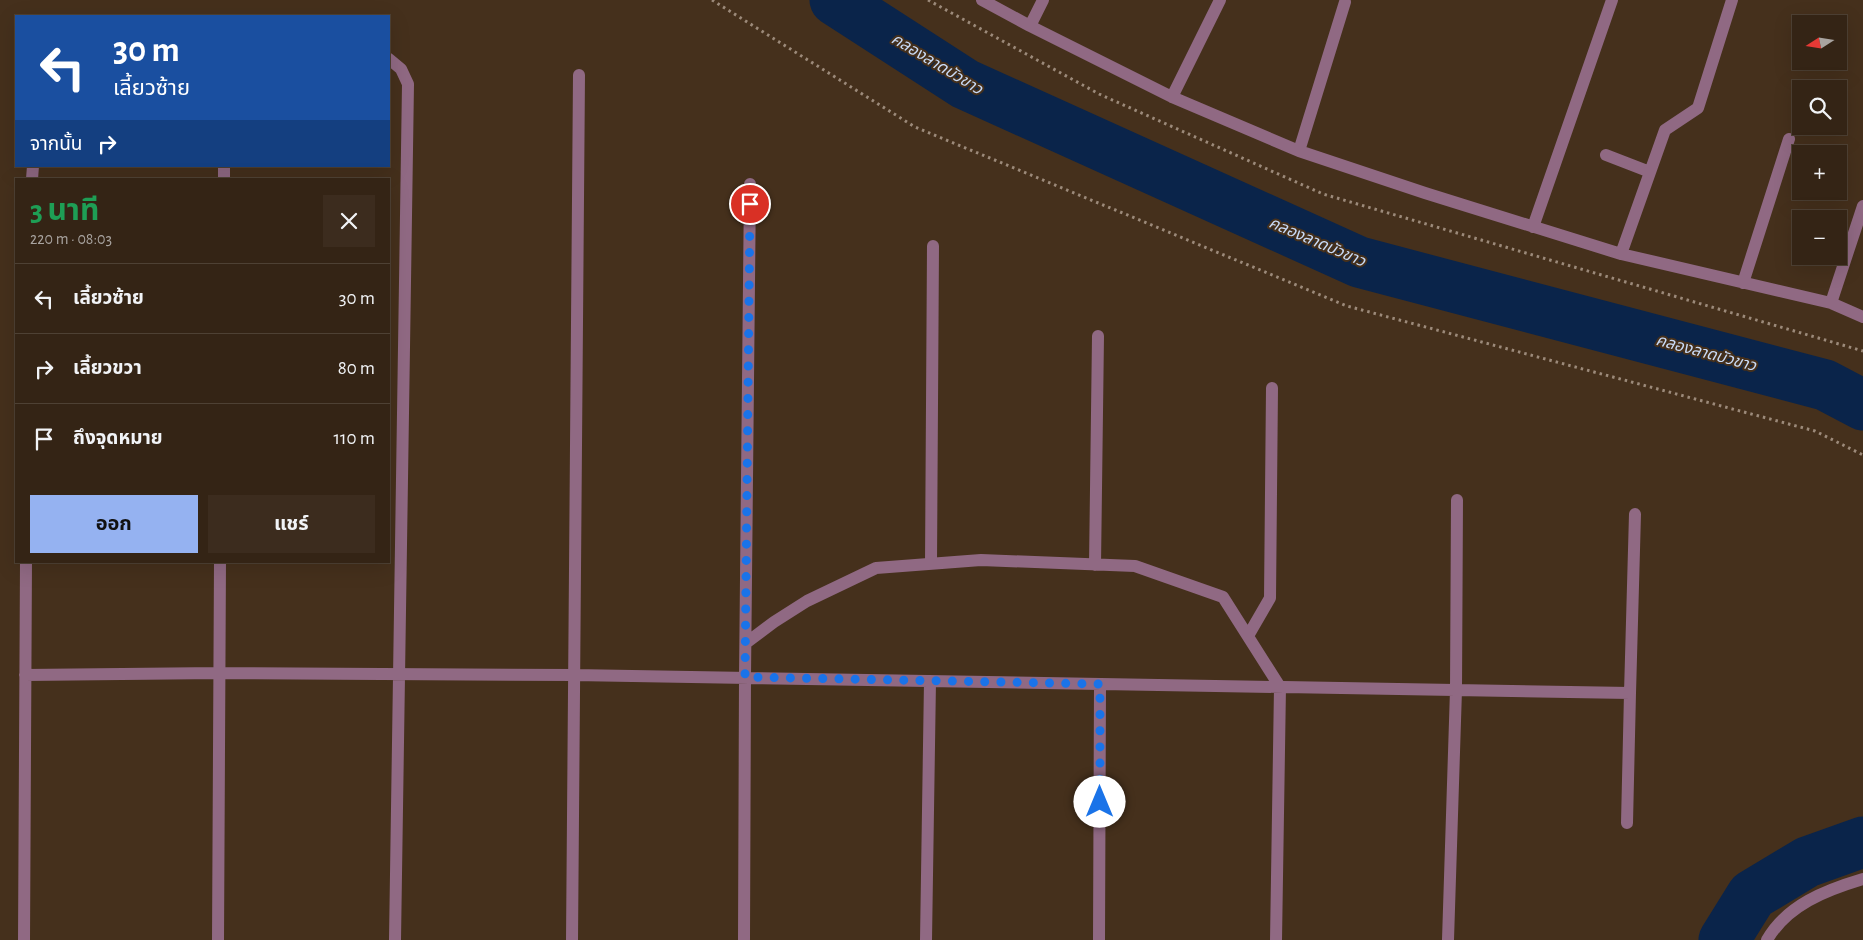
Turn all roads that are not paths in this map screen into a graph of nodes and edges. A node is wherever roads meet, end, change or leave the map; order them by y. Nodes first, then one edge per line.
1 (982, 0) edge
2 (1043, 0) edge
3 (1220, 0) edge
4 (1612, 0) edge
5 (1732, 0) edge
6 (1345, 2) dead end
7 (1030, 26) junction
8 (390, 60) edge
9 (579, 76) dead end
10 (1172, 97) junction
11 (1789, 139) dead end
12 (1300, 151) junction
13 (1606, 155) dead end
14 (1650, 172) junction
15 (750, 184) dead end
16 (1863, 206) edge
17 (1533, 227) junction
18 (933, 246) dead end
19 (1621, 254) junction
20 (1743, 283) junction
21 (1831, 303) junction
22 (1863, 317) edge
23 (1098, 336) dead end
24 (1272, 388) dead end
25 (1457, 500) dead end
26 (1635, 514) dead end
27 (26, 563) edge
28 (220, 563) edge
29 (931, 564) junction
30 (1095, 565) junction
31 (1248, 636) junction
32 (746, 643) junction
33 (219, 673) junction
34 (399, 673) junction
35 (25, 675) junction
36 (574, 675) junction
37 (745, 677) junction
38 (930, 681) junction
39 (1100, 684) junction
40 (1280, 687) junction
41 (1456, 690) junction
42 (1630, 693) junction
43 (1627, 822) dead end
44 (1863, 880) edge
45 (24, 940) edge
46 (218, 940) edge
47 (394, 940) edge
48 (572, 940) edge
49 (744, 940) edge
50 (926, 940) edge
51 (1099, 940) edge
52 (1276, 940) edge
53 (1448, 940) edge
54 (1767, 940) edge

1 - 7 street
2 - 7 street
3 - 10 street
4 - 17 street
5 - 14 street
6 - 12 street
7 - 10 street
8 - 34 street
9 - 36 street
10 - 12 street
11 - 20 street
12 - 17 street
13 - 14 street
14 - 19 street
15 - 32 street
16 - 21 street
17 - 19 street
18 - 29 street
19 - 20 street
20 - 21 street
21 - 22 street
23 - 30 street
24 - 31 street
25 - 41 street
26 - 42 street
27 - 35 street
28 - 33 street
29 - 30 street
29 - 32 street
30 - 31 street
31 - 40 street
32 - 37 street
33 - 34 street
33 - 35 street
33 - 46 street
34 - 36 street
34 - 47 street
35 - 45 street
36 - 37 street
36 - 48 street
37 - 38 street
37 - 49 street
38 - 39 street
38 - 50 street
39 - 40 street
39 - 51 street
40 - 41 street
40 - 52 street
41 - 42 street
41 - 53 street
42 - 43 street
44 - 54 street

